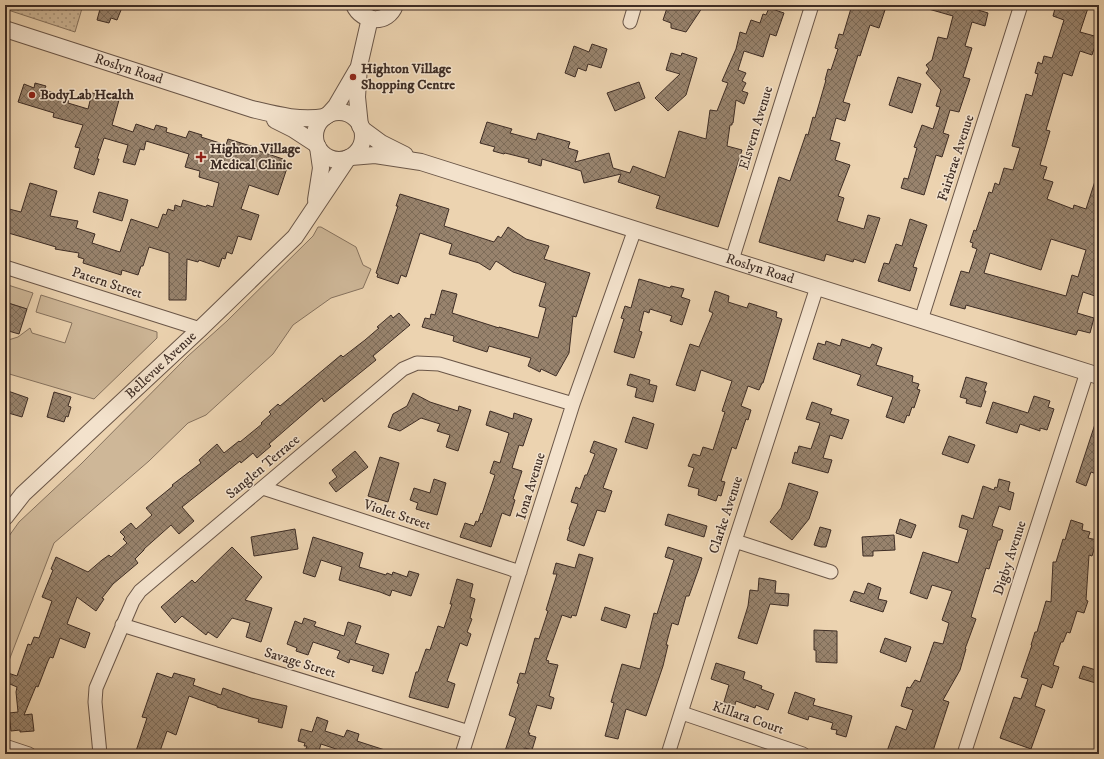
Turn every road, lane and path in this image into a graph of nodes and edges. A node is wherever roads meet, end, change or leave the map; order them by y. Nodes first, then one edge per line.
1 (354, 5) edge
2 (395, 5) edge
3 (635, 5) edge
4 (812, 5) edge
5 (1021, 5) edge
6 (370, 18) junction
7 (630, 22) dead end
8 (5, 30) edge
9 (359, 66) junction
10 (252, 109) junction
11 (326, 116) junction
12 (361, 128) junction
13 (317, 146) junction
14 (349, 157) junction
15 (421, 162) junction
16 (314, 209) junction
17 (635, 229) junction
18 (732, 260) junction
19 (5, 267) edge
20 (817, 287) junction
21 (921, 320) junction
22 (200, 330) junction
23 (1096, 375) edge
24 (573, 404) junction
25 (263, 488) junction
26 (5, 517) edge
27 (735, 541) junction
28 (520, 572) junction
29 (831, 572) dead end
30 (122, 625) junction
31 (682, 713) junction
32 (469, 732) junction
33 (5, 746) edge
34 (30, 754) edge
35 (100, 754) edge
36 (462, 754) edge
37 (668, 754) edge
38 (803, 754) edge
39 (964, 754) edge

1 - 6 street
2 - 6 street
3 - 7 street
4 - 18 street, Elsvern Avenue
5 - 21 street, Fairbrae Avenue
6 - 9 street
8 - 10 street, Roslyn Road
9 - 11 street
9 - 12 street
10 - 11 street, Roslyn Road
10 - 13 street, Roslyn Road
11 - 12 street, Roslyn Road
11 - 13 street
12 - 14 street
12 - 15 street, Roslyn Road
13 - 14 street, Roslyn Road
13 - 16 street, Bellevue Avenue
14 - 15 street, Roslyn Road
14 - 16 street, Bellevue Avenue
15 - 17 street, Roslyn Road
16 - 22 street, Bellevue Avenue
17 - 18 street, Roslyn Road
17 - 24 street, Iona Avenue
18 - 20 street, Roslyn Road
19 - 22 street, Patern Street
20 - 21 street, Roslyn Road
20 - 27 street, Clarke Avenue
21 - 23 street, Roslyn Road
22 - 26 street, Bellevue Avenue
23 - 39 street, Digby Avenue
24 - 25 street, Sanglen Terrace
24 - 28 street, Iona Avenue
25 - 28 street, Violet Street
25 - 30 street, Sanglen Terrace
27 - 29 street
27 - 31 street, Clarke Avenue
28 - 32 street, Iona Avenue
30 - 32 street, Savage Street
30 - 35 street, Sanglen Terrace
31 - 37 street, Clarke Avenue
31 - 38 street, Killara Court
32 - 36 street, Iona Avenue
33 - 34 street

